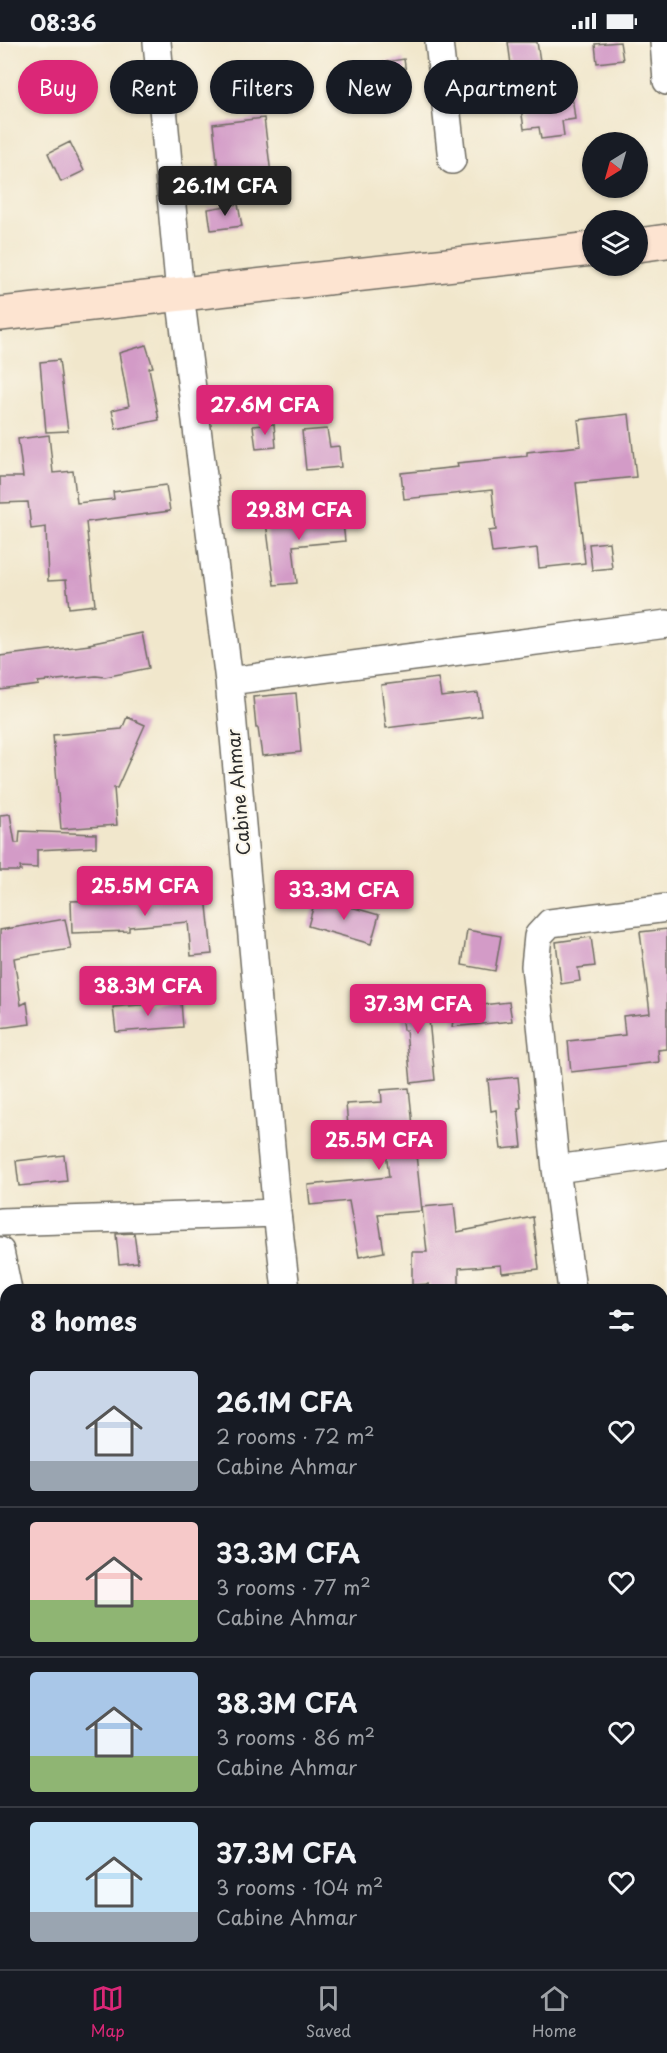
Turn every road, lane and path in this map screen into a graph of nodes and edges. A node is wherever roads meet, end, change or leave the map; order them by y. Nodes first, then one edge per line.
1 (157, 42) edge
2 (439, 42) edge
3 (664, 42) edge
4 (667, 81) edge
5 (452, 160) dead end
6 (667, 241) edge
7 (648, 243) edge
8 (582, 250) edge
9 (180, 294) junction
10 (0, 314) edge
11 (667, 624) edge
12 (229, 681) junction
13 (667, 908) edge
14 (667, 1154) edge
15 (556, 1169) junction
16 (277, 1213) junction
17 (0, 1222) edge
18 (0, 1251) edge
19 (7, 1284) edge
20 (285, 1284) edge
21 (571, 1284) edge

1 - 9 street, Cabine Ahmar
2 - 5 street
3 - 4 street
6 - 7 street
8 - 9 street
9 - 10 street
9 - 12 street, Cabine Ahmar
11 - 12 street
12 - 16 street, Cabine Ahmar
13 - 15 street
14 - 15 street
15 - 21 street
16 - 17 street
16 - 20 street, Cabine Ahmar
18 - 19 street

